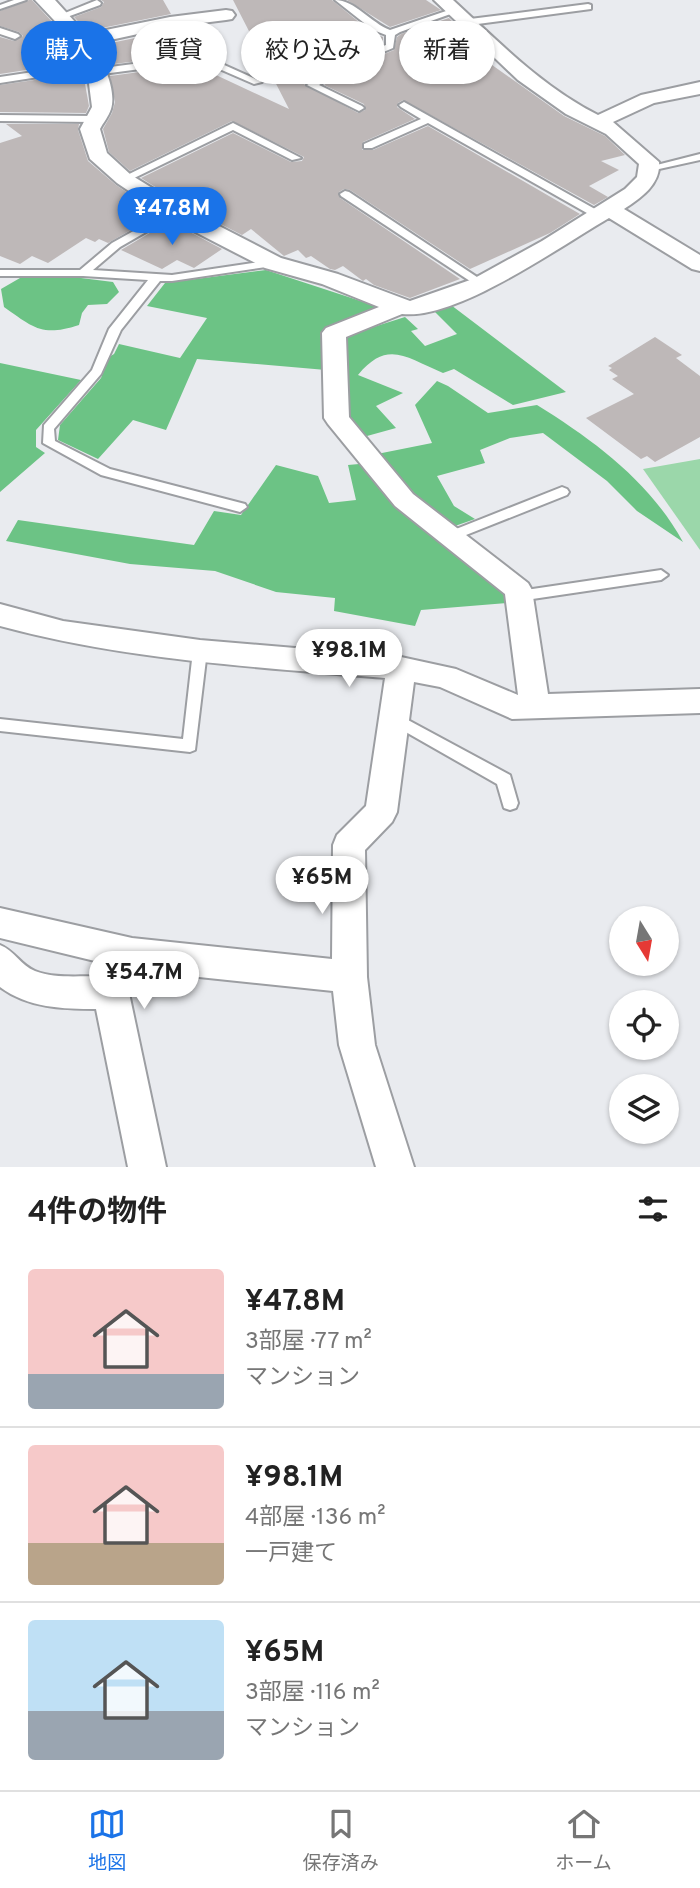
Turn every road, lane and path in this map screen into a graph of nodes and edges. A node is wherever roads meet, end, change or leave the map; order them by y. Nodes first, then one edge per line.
1 (22, 0) edge
2 (44, 0) edge
3 (339, 0) edge
4 (97, 3) dead end
5 (2, 7) dead end
6 (588, 7) dead end
7 (456, 11) edge
8 (64, 15) junction
9 (226, 15) dead end
10 (68, 21) edge
11 (0, 31) edge
12 (117, 33) edge
13 (391, 34) junction
14 (15, 36) dead end
15 (117, 67) edge
16 (241, 75) edge
17 (21, 78) edge
18 (0, 80) edge
19 (97, 84) edge
20 (700, 88) edge
21 (404, 105) dead end
22 (359, 108) dead end
23 (0, 118) edge
24 (93, 119) junction
25 (428, 119) junction
26 (600, 122) junction
27 (368, 146) dead end
28 (700, 157) edge
29 (296, 159) dead end
30 (650, 168) junction
31 (124, 179) junction
32 (345, 194) dead end
33 (175, 211) junction
34 (603, 212) junction
35 (273, 263) junction
36 (700, 264) edge
37 (0, 272) edge
38 (83, 272) junction
39 (156, 278) junction
40 (480, 283) junction
41 (400, 307) junction
42 (562, 492) dead end
43 (240, 507) dead end
44 (451, 536) junction
45 (661, 575) dead end
46 (519, 596) junction
47 (0, 615) edge
48 (200, 651) junction
49 (401, 668) junction
50 (700, 701) edge
51 (536, 707) junction
52 (395, 719) junction
53 (0, 725) edge
54 (510, 803) dead end
55 (0, 923) edge
56 (0, 961) edge
57 (349, 977) junction
58 (147, 1167) edge
59 (395, 1167) edge

1 - 5 lane
2 - 8 street
3 - 13 lane
4 - 8 lane
6 - 7 lane
7 - 13 lane
7 - 26 street
8 - 10 street
9 - 12 street
11 - 14 lane
13 - 22 lane
15 - 16 lane
17 - 18 lane
19 - 24 street
20 - 26 street
21 - 25 lane
23 - 24 lane
24 - 31 street
25 - 27 lane
25 - 34 lane
26 - 30 street
28 - 30 lane
29 - 31 lane
30 - 34 street
31 - 33 street
32 - 40 lane
33 - 35 street
33 - 38 lane
34 - 36 street
34 - 40 street
35 - 39 lane
35 - 41 street
37 - 38 lane
38 - 39 lane
39 - 43 lane
40 - 41 street
41 - 44 street
42 - 44 lane
44 - 46 street
45 - 46 lane
46 - 51 street
47 - 48 street
48 - 49 street
48 - 53 lane
49 - 51 street
49 - 52 street
50 - 51 street
52 - 54 lane
52 - 57 street
55 - 57 street
56 - 58 street
57 - 59 street

